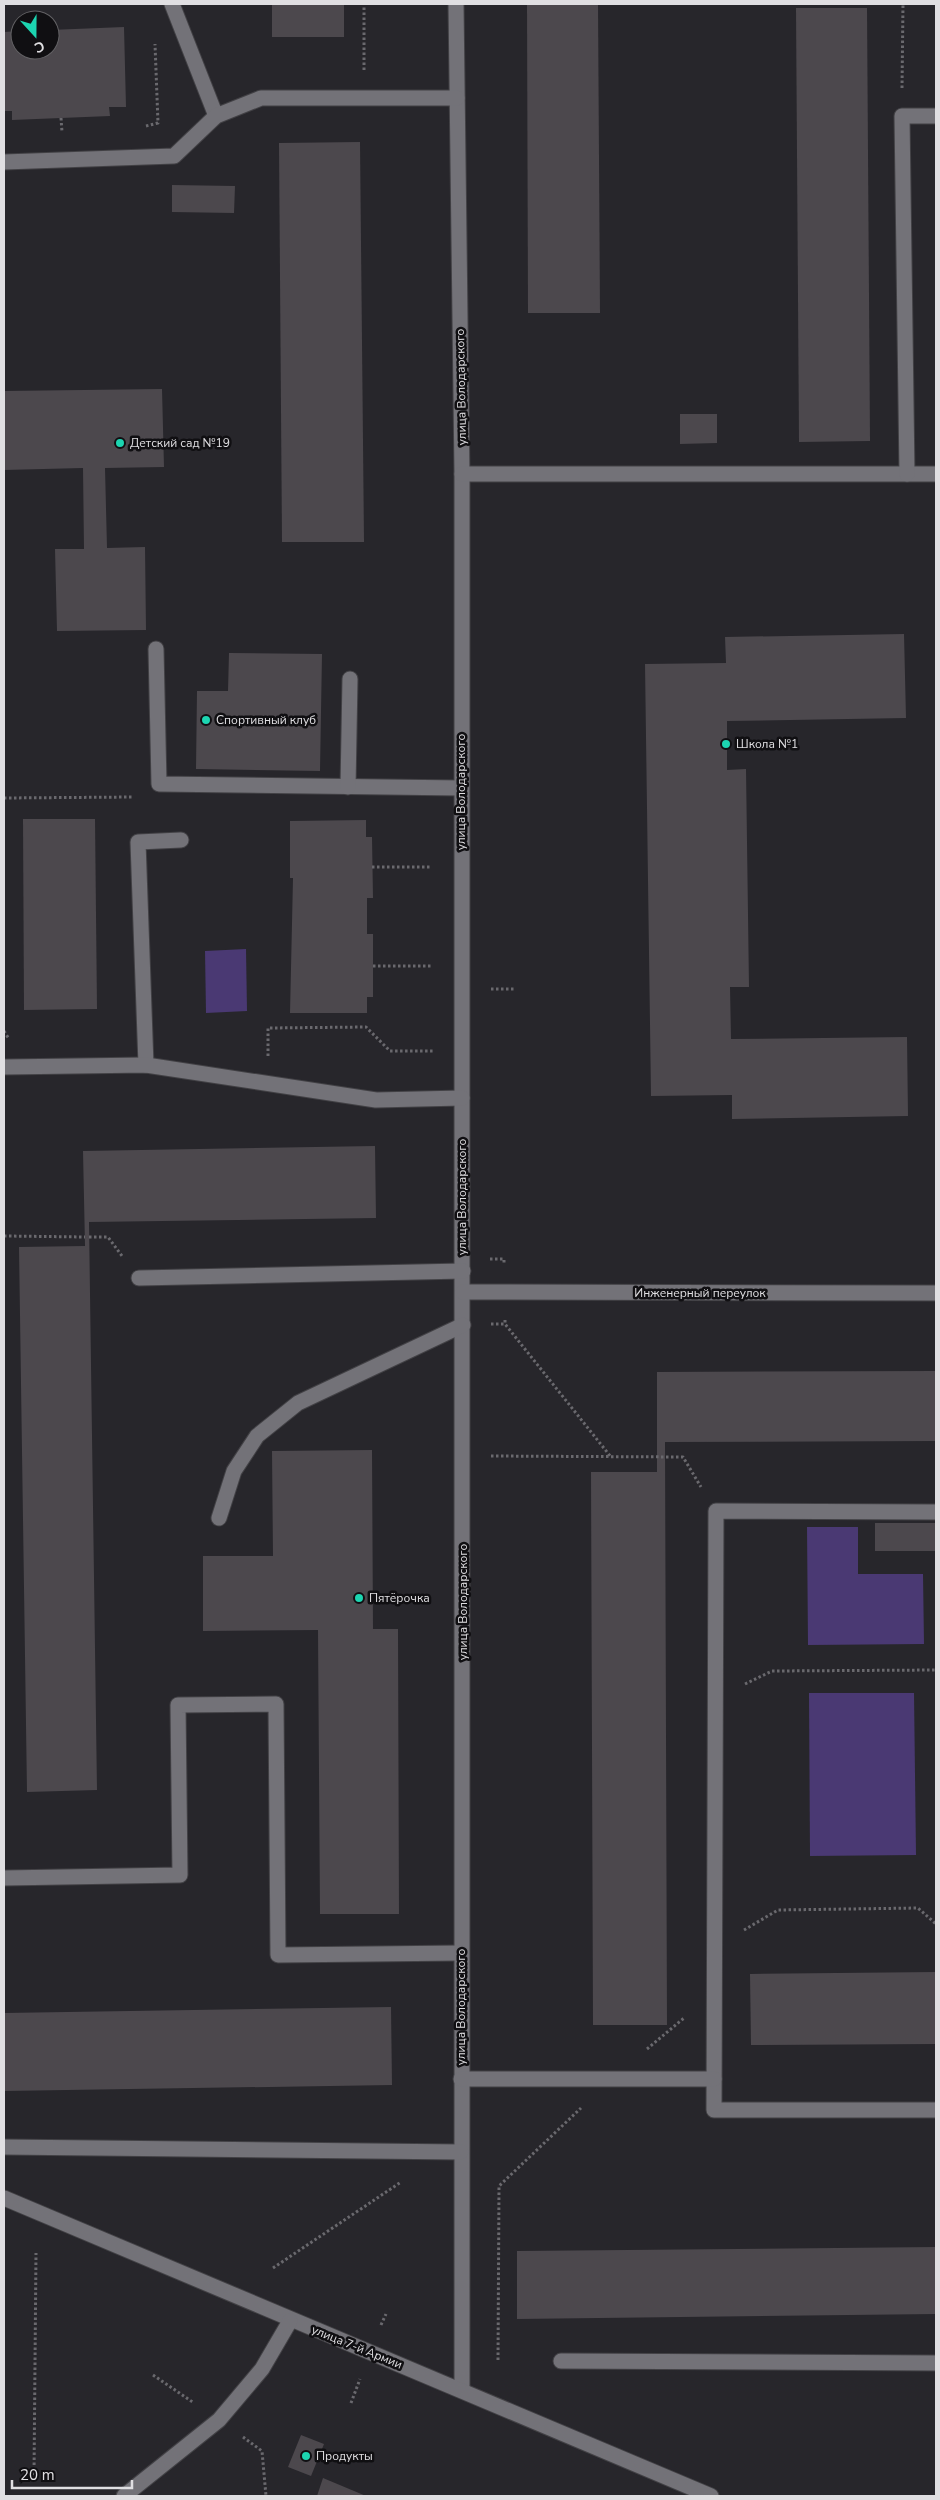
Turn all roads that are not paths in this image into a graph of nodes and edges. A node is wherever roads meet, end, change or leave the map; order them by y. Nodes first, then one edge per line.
1 (172, 4) edge
2 (456, 4) edge
3 (457, 98) junction
4 (216, 116) junction
5 (936, 116) edge
6 (4, 162) edge
7 (462, 474) junction
8 (907, 474) junction
9 (936, 474) edge
10 (156, 649) dead end
11 (350, 679) dead end
12 (348, 787) junction
13 (461, 788) junction
14 (181, 840) dead end
15 (146, 1065) junction
16 (4, 1067) edge
17 (462, 1098) junction
18 (463, 1271) junction
19 (139, 1278) road end
20 (463, 1292) junction
21 (936, 1293) edge
22 (463, 1325) junction
23 (936, 1512) edge
24 (219, 1518) dead end
25 (4, 1878) edge
26 (460, 1953) junction
27 (461, 2079) junction
28 (714, 2079) junction
29 (936, 2110) edge
30 (4, 2147) edge
31 (461, 2152) junction
32 (4, 2198) edge
33 (290, 2321) junction
34 (561, 2361) dead end
35 (936, 2363) edge
36 (462, 2389) junction
37 (124, 2496) edge
38 (711, 2496) edge

1 - 4 street
2 - 3 street, улица Володарского
3 - 4 street
3 - 7 street, улица Володарского
4 - 6 street
5 - 8 street
7 - 8 street
7 - 13 street, улица Володарского
8 - 9 street
10 - 12 street
11 - 12 street
12 - 13 street
13 - 17 street, улица Володарского
14 - 15 street
15 - 16 street
15 - 17 street
17 - 18 street, улица Володарского
18 - 19 street
18 - 20 street, улица Володарского
20 - 21 street, Инженерный переулок
20 - 22 street, улица Володарского
22 - 24 street
22 - 26 street, улица Володарского
23 - 28 street
25 - 26 street
26 - 27 street, улица Володарского
27 - 28 street
27 - 31 street, улица Володарского
28 - 29 street
30 - 31 street
31 - 36 street, улица Володарского
32 - 33 street, улица 7-й Армии
33 - 36 street, улица 7-й Армии
33 - 37 street
34 - 35 street
36 - 38 street, улица 7-й Армии

